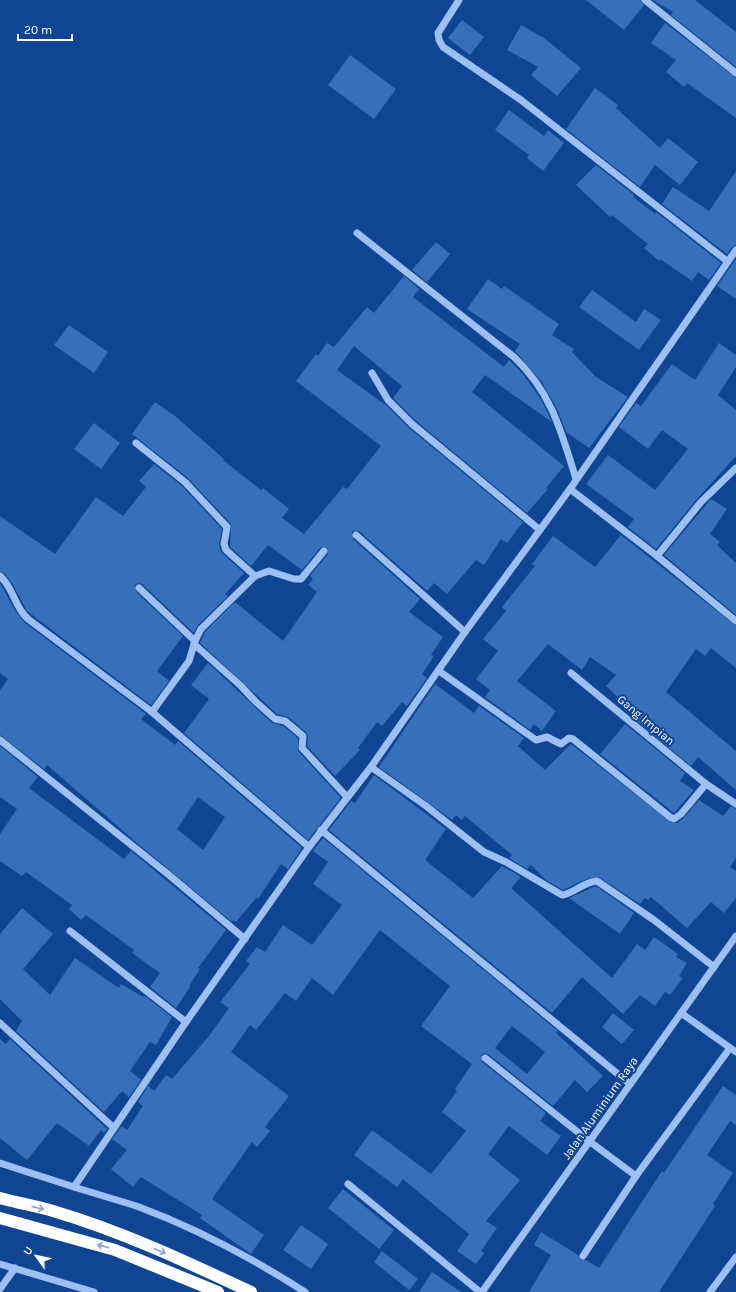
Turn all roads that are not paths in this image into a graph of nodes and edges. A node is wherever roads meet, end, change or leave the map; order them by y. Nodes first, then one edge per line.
1 (459, 0) edge
2 (645, 0) edge
3 (736, 73) edge
4 (356, 233) dead end
5 (736, 250) edge
6 (731, 260) edge
7 (372, 373) dead end
8 (136, 443) dead end
9 (736, 468) edge
10 (576, 479) junction
11 (570, 489) junction
12 (540, 530) junction
13 (356, 535) dead end
14 (324, 551) dead end
15 (657, 556) junction
16 (0, 576) edge
17 (255, 576) junction
18 (139, 588) dead end
19 (736, 621) edge
20 (465, 632) junction
21 (194, 643) junction
22 (439, 671) junction
23 (571, 673) dead end
24 (152, 712) junction
25 (0, 740) edge
26 (371, 767) junction
27 (706, 784) junction
28 (347, 797) junction
29 (736, 804) edge
30 (321, 830) junction
31 (309, 847) junction
32 (70, 931) dead end
33 (736, 936) edge
34 (245, 940) junction
35 (714, 967) junction
36 (681, 1013) junction
37 (186, 1022) junction
38 (0, 1023) edge
39 (733, 1050) edge
40 (485, 1058) dead end
41 (630, 1084) junction
42 (114, 1128) junction
43 (589, 1142) junction
44 (0, 1163) edge
45 (636, 1176) junction
46 (348, 1184) dead end
47 (74, 1187) junction
48 (0, 1198) edge
49 (0, 1218) edge
50 (583, 1256) dead end
51 (736, 1257) edge
52 (0, 1264) edge
53 (15, 1268) junction
54 (0, 1289) edge
55 (94, 1292) edge
56 (218, 1292) edge
57 (251, 1292) edge
58 (305, 1292) edge
59 (481, 1292) edge
60 (710, 1292) edge

1 - 6 street
2 - 3 street
4 - 10 street
5 - 6 street
6 - 10 street
7 - 12 street
8 - 17 street
9 - 15 street
10 - 11 street
11 - 12 street
11 - 15 street
12 - 20 street
13 - 20 street
14 - 17 street
15 - 19 street
16 - 24 street
17 - 21 street
18 - 21 street
20 - 22 street
21 - 24 street
21 - 28 street
22 - 26 street
22 - 27 street
23 - 27 street, Gang Impian
24 - 31 street
25 - 34 street
26 - 28 street
26 - 35 street
27 - 29 street, Gang Impian
28 - 30 street
30 - 31 street
30 - 41 street
31 - 34 street
32 - 37 street
33 - 35 street, Jalan Aluminium Raya
34 - 37 street
35 - 36 street, Jalan Aluminium Raya
36 - 39 street
36 - 41 street, Jalan Aluminium Raya
37 - 42 street
38 - 42 street
39 - 45 street
40 - 43 street
41 - 43 street, Jalan Aluminium Raya
42 - 47 street
43 - 45 street
43 - 59 street, Jalan Aluminium Raya
44 - 47 street
45 - 50 street
46 - 59 street
47 - 58 street
48 -> 57 highway
56 -> 49 highway
51 - 60 street
52 - 53 street
53 - 54 street
53 - 55 street

